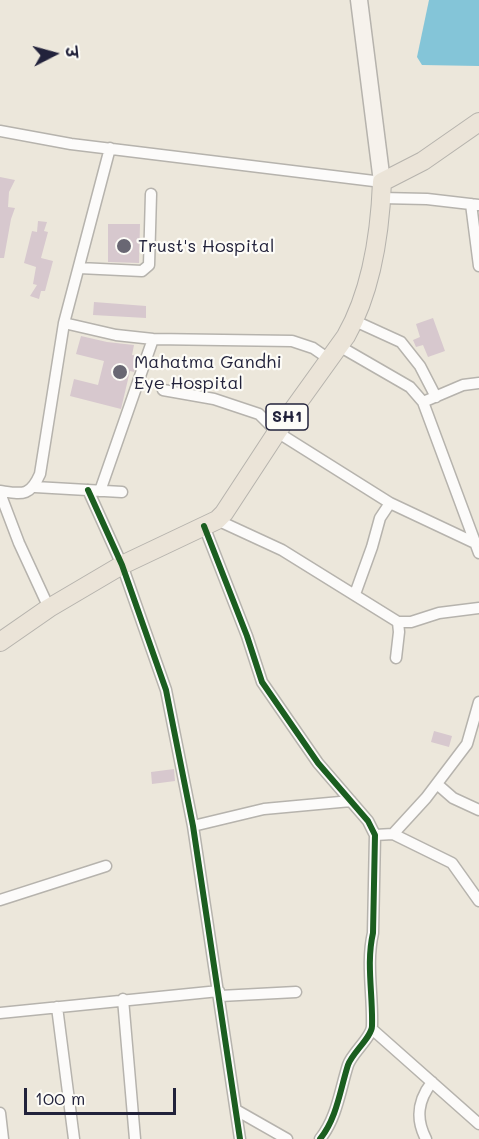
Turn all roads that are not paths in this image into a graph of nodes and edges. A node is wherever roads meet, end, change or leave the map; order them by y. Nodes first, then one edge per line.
1 (359, 0) edge
2 (479, 122) edge
3 (0, 130) edge
4 (110, 148) junction
5 (381, 190) junction
6 (151, 194) dead end
7 (475, 205) edge
8 (479, 266) edge
9 (79, 268) junction
10 (355, 321) junction
11 (64, 323) junction
12 (153, 339) junction
13 (334, 352) junction
14 (479, 383) edge
15 (163, 390) dead end
16 (436, 397) junction
17 (423, 402) junction
18 (277, 432) junction
19 (35, 487) junction
20 (94, 490) junction
21 (0, 492) edge
22 (122, 492) dead end
23 (390, 503) junction
24 (210, 523) junction
25 (477, 548) edge
26 (122, 565) junction
27 (355, 594) junction
28 (49, 608) junction
29 (479, 608) edge
30 (398, 622) junction
31 (0, 642) edge
32 (396, 658) dead end
33 (479, 702) edge
34 (437, 784) junction
35 (351, 801) junction
36 (479, 810) edge
37 (194, 826) junction
38 (393, 834) junction
39 (375, 835) junction
40 (106, 866) dead end
41 (0, 900) edge
42 (479, 901) edge
43 (296, 992) dead end
44 (219, 994) junction
45 (123, 999) junction
46 (57, 1007) junction
47 (0, 1013) edge
48 (373, 1030) junction
49 (432, 1082) junction
50 (236, 1110) junction
51 (0, 1113) edge
52 (479, 1124) edge
53 (3, 1139) edge
54 (74, 1139) edge
55 (135, 1139) edge
56 (240, 1139) edge
57 (286, 1139) edge
58 (320, 1139) edge
59 (426, 1139) edge

1 - 5 street
2 - 5 main road
3 - 4 street
4 - 5 street
4 - 9 street
5 - 7 street
5 - 10 main road, SH1
6 - 9 street
7 - 8 street
9 - 11 street
10 - 13 main road, SH1
10 - 16 street
11 - 12 street
11 - 19 street
12 - 13 street
12 - 20 street
13 - 17 street
13 - 18 main road, SH1
14 - 16 street
15 - 18 street
16 - 17 street
17 - 25 street
18 - 23 street
18 - 24 main road, SH1
19 - 20 street
19 - 21 street
20 - 22 street
20 - 26 street
21 - 28 street
23 - 25 street
23 - 27 street
24 - 26 main road, SH1
24 - 27 street
24 - 35 street
26 - 28 main road, SH1
26 - 37 street
27 - 30 street
28 - 31 main road, SH1
29 - 30 street
30 - 32 street
33 - 34 street
34 - 36 street
34 - 38 street
35 - 37 street
35 - 39 street
37 - 44 street
38 - 39 street
38 - 42 street
39 - 48 street
40 - 41 street
43 - 44 street
44 - 45 street
44 - 50 street
45 - 46 street
45 - 55 street
46 - 47 street
46 - 54 street
48 - 49 street
48 - 58 street
49 - 52 street
49 - 59 street
50 - 56 street
50 - 57 street
51 - 53 street

